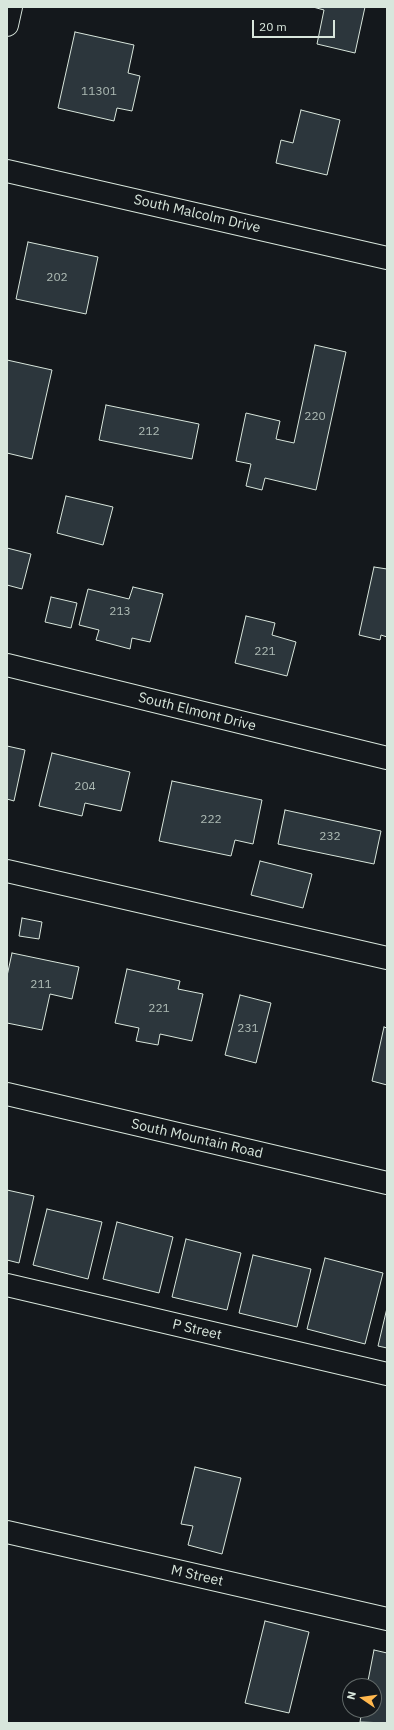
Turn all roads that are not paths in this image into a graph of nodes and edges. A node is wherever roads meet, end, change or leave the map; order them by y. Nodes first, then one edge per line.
1 (11, 7) edge
2 (7, 25) edge
3 (7, 171) edge
4 (387, 258) edge
5 (7, 665) edge
6 (387, 758) edge
7 (7, 871) edge
8 (387, 958) edge
9 (7, 1094) edge
10 (387, 1184) edge
11 (7, 1285) edge
12 (387, 1374) edge
13 (7, 1532) edge
14 (387, 1619) edge

1 - 2 street
3 - 4 street, South Malcolm Drive
5 - 6 street, South Elmont Drive
7 - 8 street
9 - 10 street, South Mountain Road
11 - 12 street, P Street
13 - 14 street, M Street

